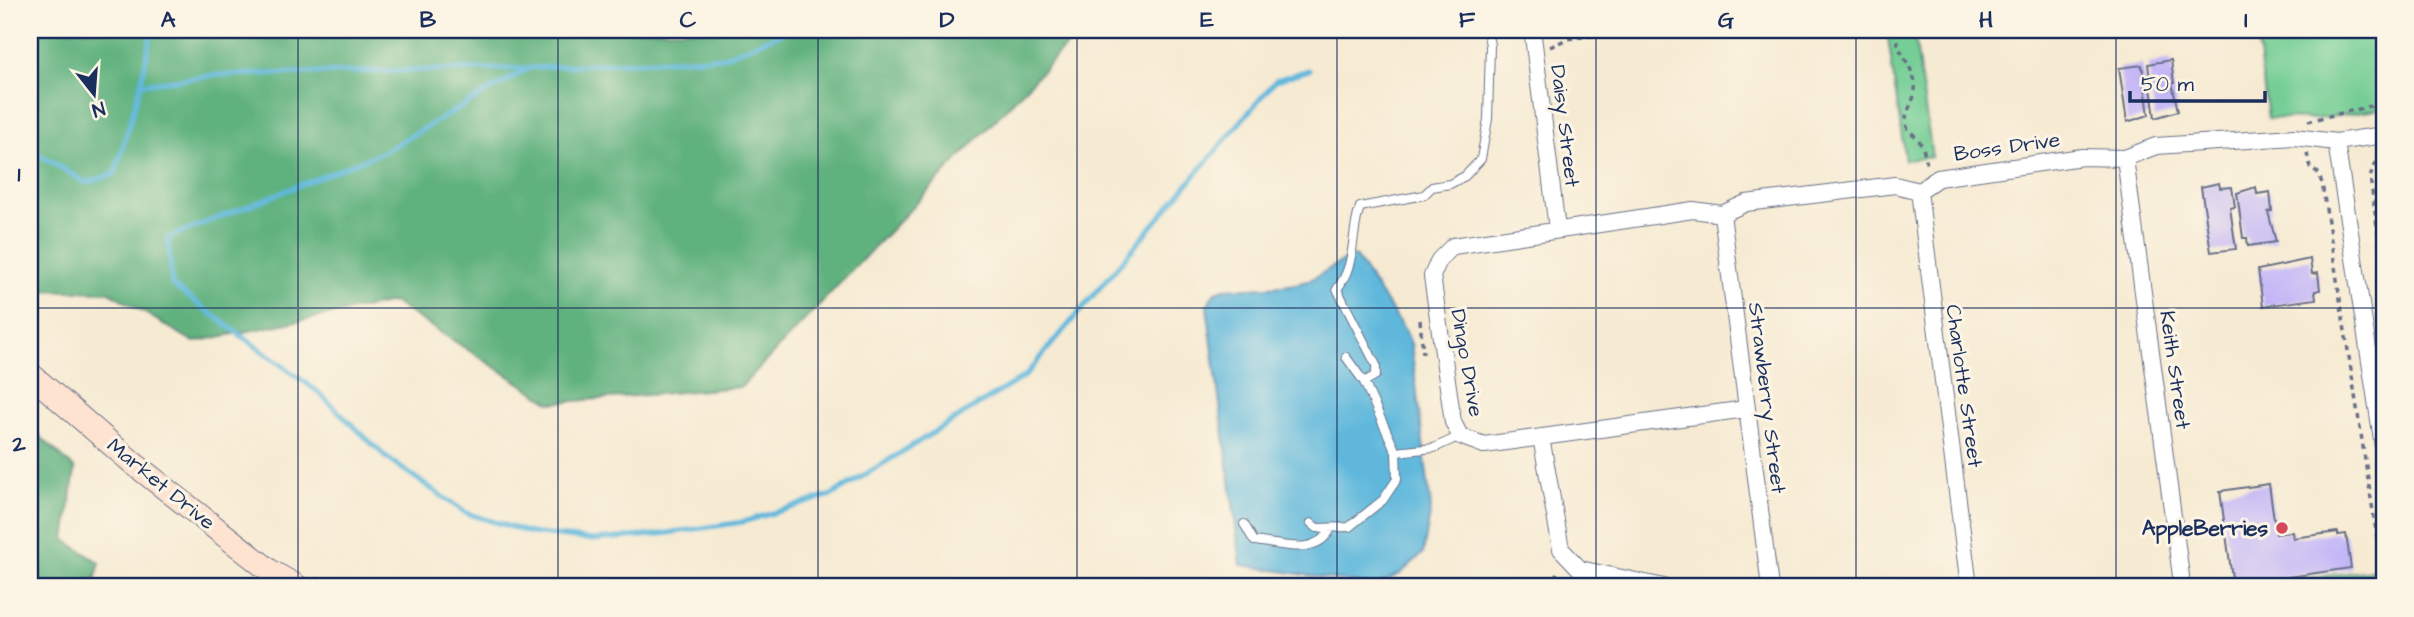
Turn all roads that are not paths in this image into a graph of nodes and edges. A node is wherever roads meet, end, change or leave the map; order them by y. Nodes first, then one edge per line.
1 (1487, 30) edge
2 (1536, 30) edge
3 (2381, 135) edge
4 (2336, 142) junction
5 (2125, 158) junction
6 (1919, 191) junction
7 (1722, 214) junction
8 (1558, 229) junction
9 (1346, 357) dead end
10 (2377, 357) edge
11 (30, 374) edge
12 (1364, 382) junction
13 (1746, 409) junction
14 (1460, 436) junction
15 (1541, 437) junction
16 (1396, 452) junction
17 (2384, 452) edge
18 (1311, 523) dead end
19 (1244, 524) dead end
20 (1331, 529) junction
21 (298, 587) edge
22 (1664, 587) edge
23 (1770, 587) edge
24 (1969, 587) edge
25 (2177, 587) edge

1 - 12 lane
2 - 8 street, Daisy Street
3 - 4 street, Boss Drive
4 - 5 street, Boss Drive
4 - 10 street
5 - 6 street, Boss Drive
5 - 25 street, Keith Street
6 - 7 street
6 - 24 street, Charlotte Street
7 - 8 street
7 - 13 street, Strawberry Street
8 - 14 street, Dingo Drive
9 - 12 lane
10 - 17 street
11 - 21 street, Market Drive
12 - 16 lane
13 - 15 street, Dingo Drive
13 - 23 street, Strawberry Street
14 - 15 street, Dingo Drive
14 - 16 lane
15 - 22 street
16 - 20 lane
18 - 20 lane
19 - 20 lane

